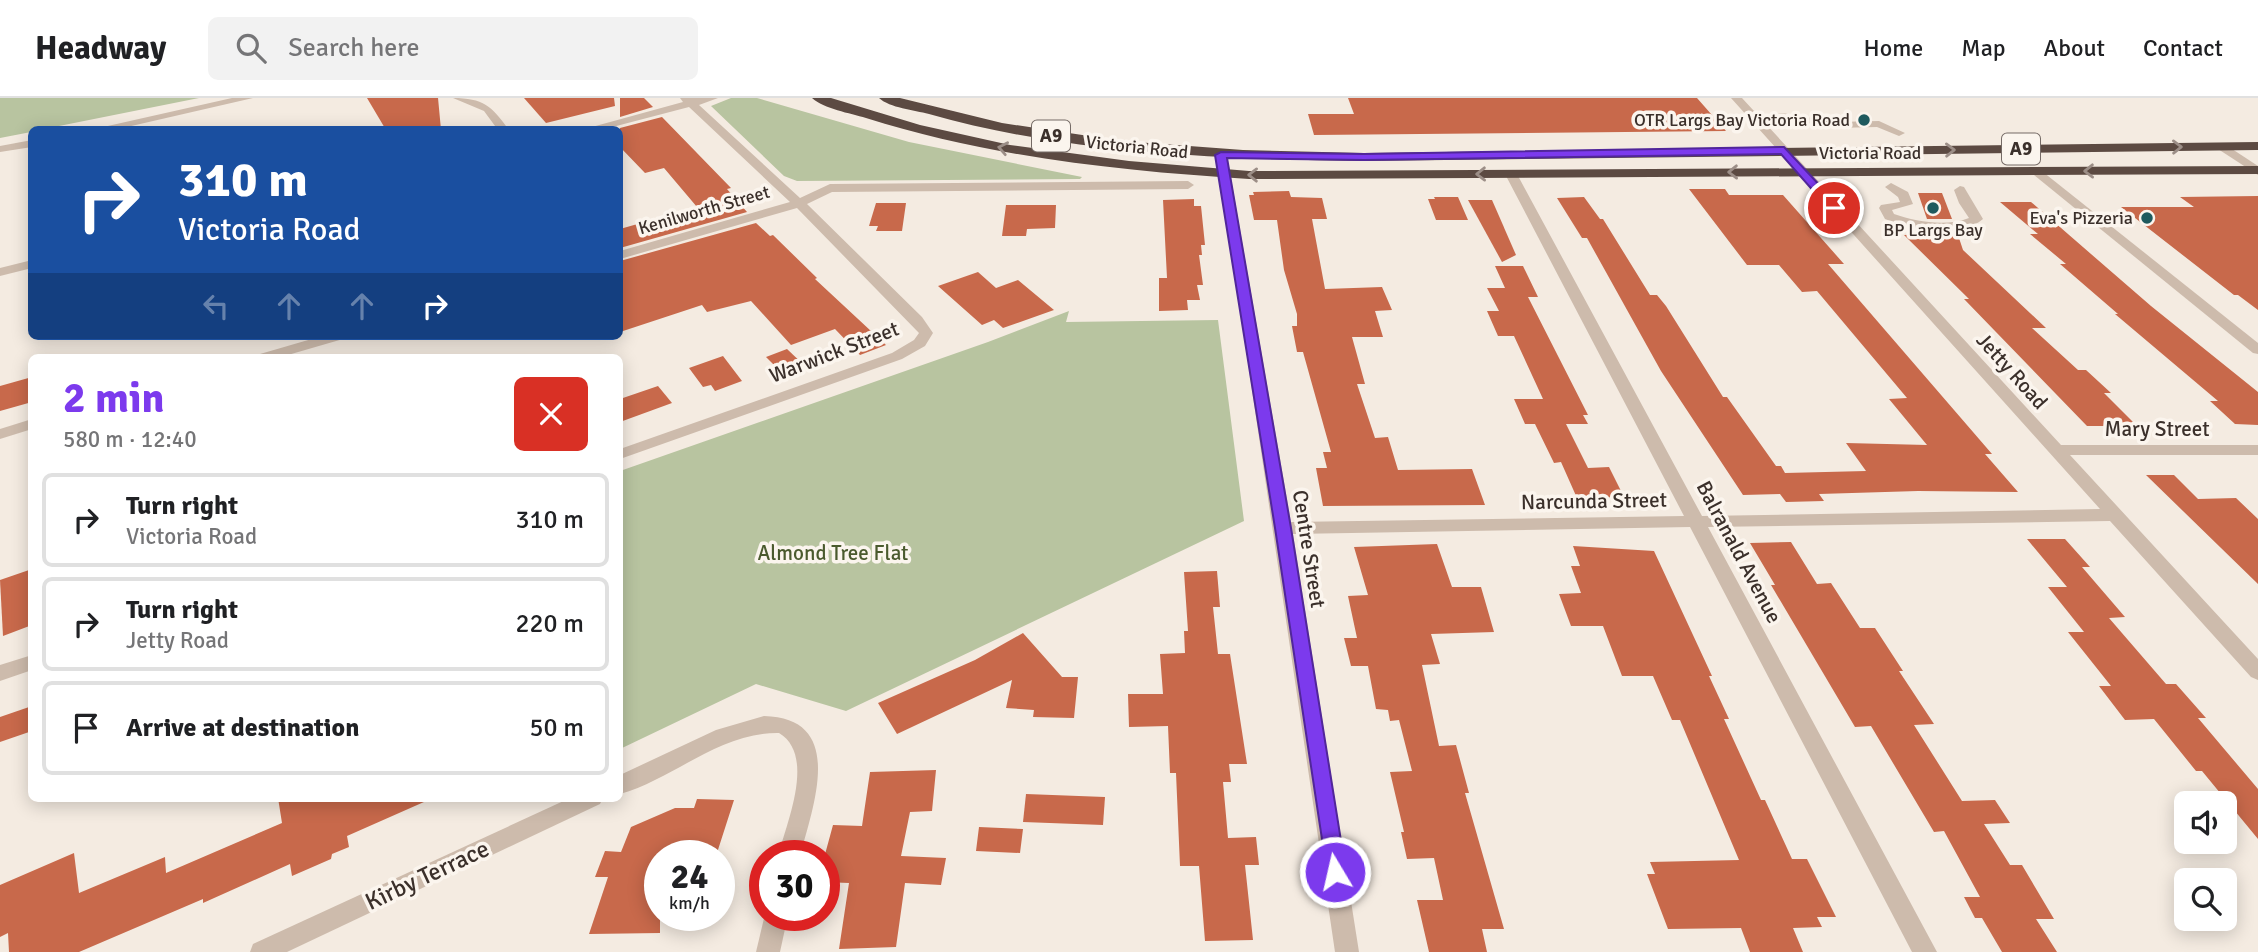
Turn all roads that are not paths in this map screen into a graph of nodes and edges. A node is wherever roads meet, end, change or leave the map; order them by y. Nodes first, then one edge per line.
1 (248, 98) edge
2 (458, 98) edge
3 (713, 98) edge
4 (818, 98) edge
5 (885, 98) edge
6 (1736, 98) edge
7 (689, 101) edge
8 (1782, 116) dead end
9 (114, 126) edge
10 (501, 126) edge
11 (600, 126) edge
12 (1899, 133) dead end
13 (28, 143) edge
14 (2258, 146) edge
15 (2222, 147) junction
16 (0, 149) edge
17 (1784, 150) junction
18 (1221, 155) junction
19 (1102, 163) junction
20 (2257, 170) edge
21 (1801, 171) junction
22 (2038, 172) junction
23 (1223, 174) junction
24 (1511, 174) junction
25 (1096, 184) junction
26 (1188, 185) dead end
27 (1891, 187) dead end
28 (1960, 190) dead end
29 (799, 203) junction
30 (623, 254) edge
31 (28, 265) edge
32 (0, 272) edge
33 (324, 340) edge
34 (2258, 350) edge
35 (275, 354) edge
36 (28, 426) edge
37 (0, 434) edge
38 (2056, 450) junction
39 (2258, 450) edge
40 (623, 453) edge
41 (2116, 515) junction
42 (1698, 523) junction
43 (1283, 528) junction
44 (28, 663) edge
45 (2258, 672) edge
46 (0, 673) edge
47 (623, 784) edge
48 (583, 802) edge
49 (793, 840) edge
50 (773, 931) edge
51 (262, 952) edge
52 (768, 952) edge
53 (1347, 952) edge
54 (1926, 952) edge

1 - 9 street
2 - 10 street
3 - 7 street
19 -> 4 highway, Victoria Road / A9
5 - 18 highway, Victoria Road / A9
6 - 17 street, Jetty Road
7 - 11 street
7 - 29 street
8 - 12 street
13 - 16 street
14 - 15 highway, Victoria Road / A9
17 -> 15 highway, Victoria Road / A9
15 - 20 street
17 - 18 highway, Victoria Road / A9
17 - 21 street, Jetty Road
18 - 23 street, Centre Street
19 - 23 highway, Victoria Road / A9
19 - 25 street
20 -> 22 highway, Victoria Road / A9
21 - 22 highway, Victoria Road / A9
21 -> 24 highway, Victoria Road / A9
21 - 38 street, Jetty Road
22 - 34 street
24 -> 23 highway, Victoria Road / A9
23 - 43 street, Centre Street
24 - 42 street, Balranald Avenue
25 - 26 street, Victoria Road
25 - 29 street, Victoria Road
27 - 28 street
29 - 30 street, Kenilworth Street
29 - 40 street, Warwick Street
31 - 32 street
33 - 35 street
36 - 37 street
38 - 39 street, Mary Street
38 - 41 street, Jetty Road
41 - 42 street, Narcunda Street
41 - 45 street, Jetty Road
42 - 43 street, Narcunda Street
42 - 54 street, Balranald Avenue
43 - 53 street, Centre Street
44 - 46 street
47 - 49 street
48 - 51 street, Kirby Terrace
50 - 52 street

